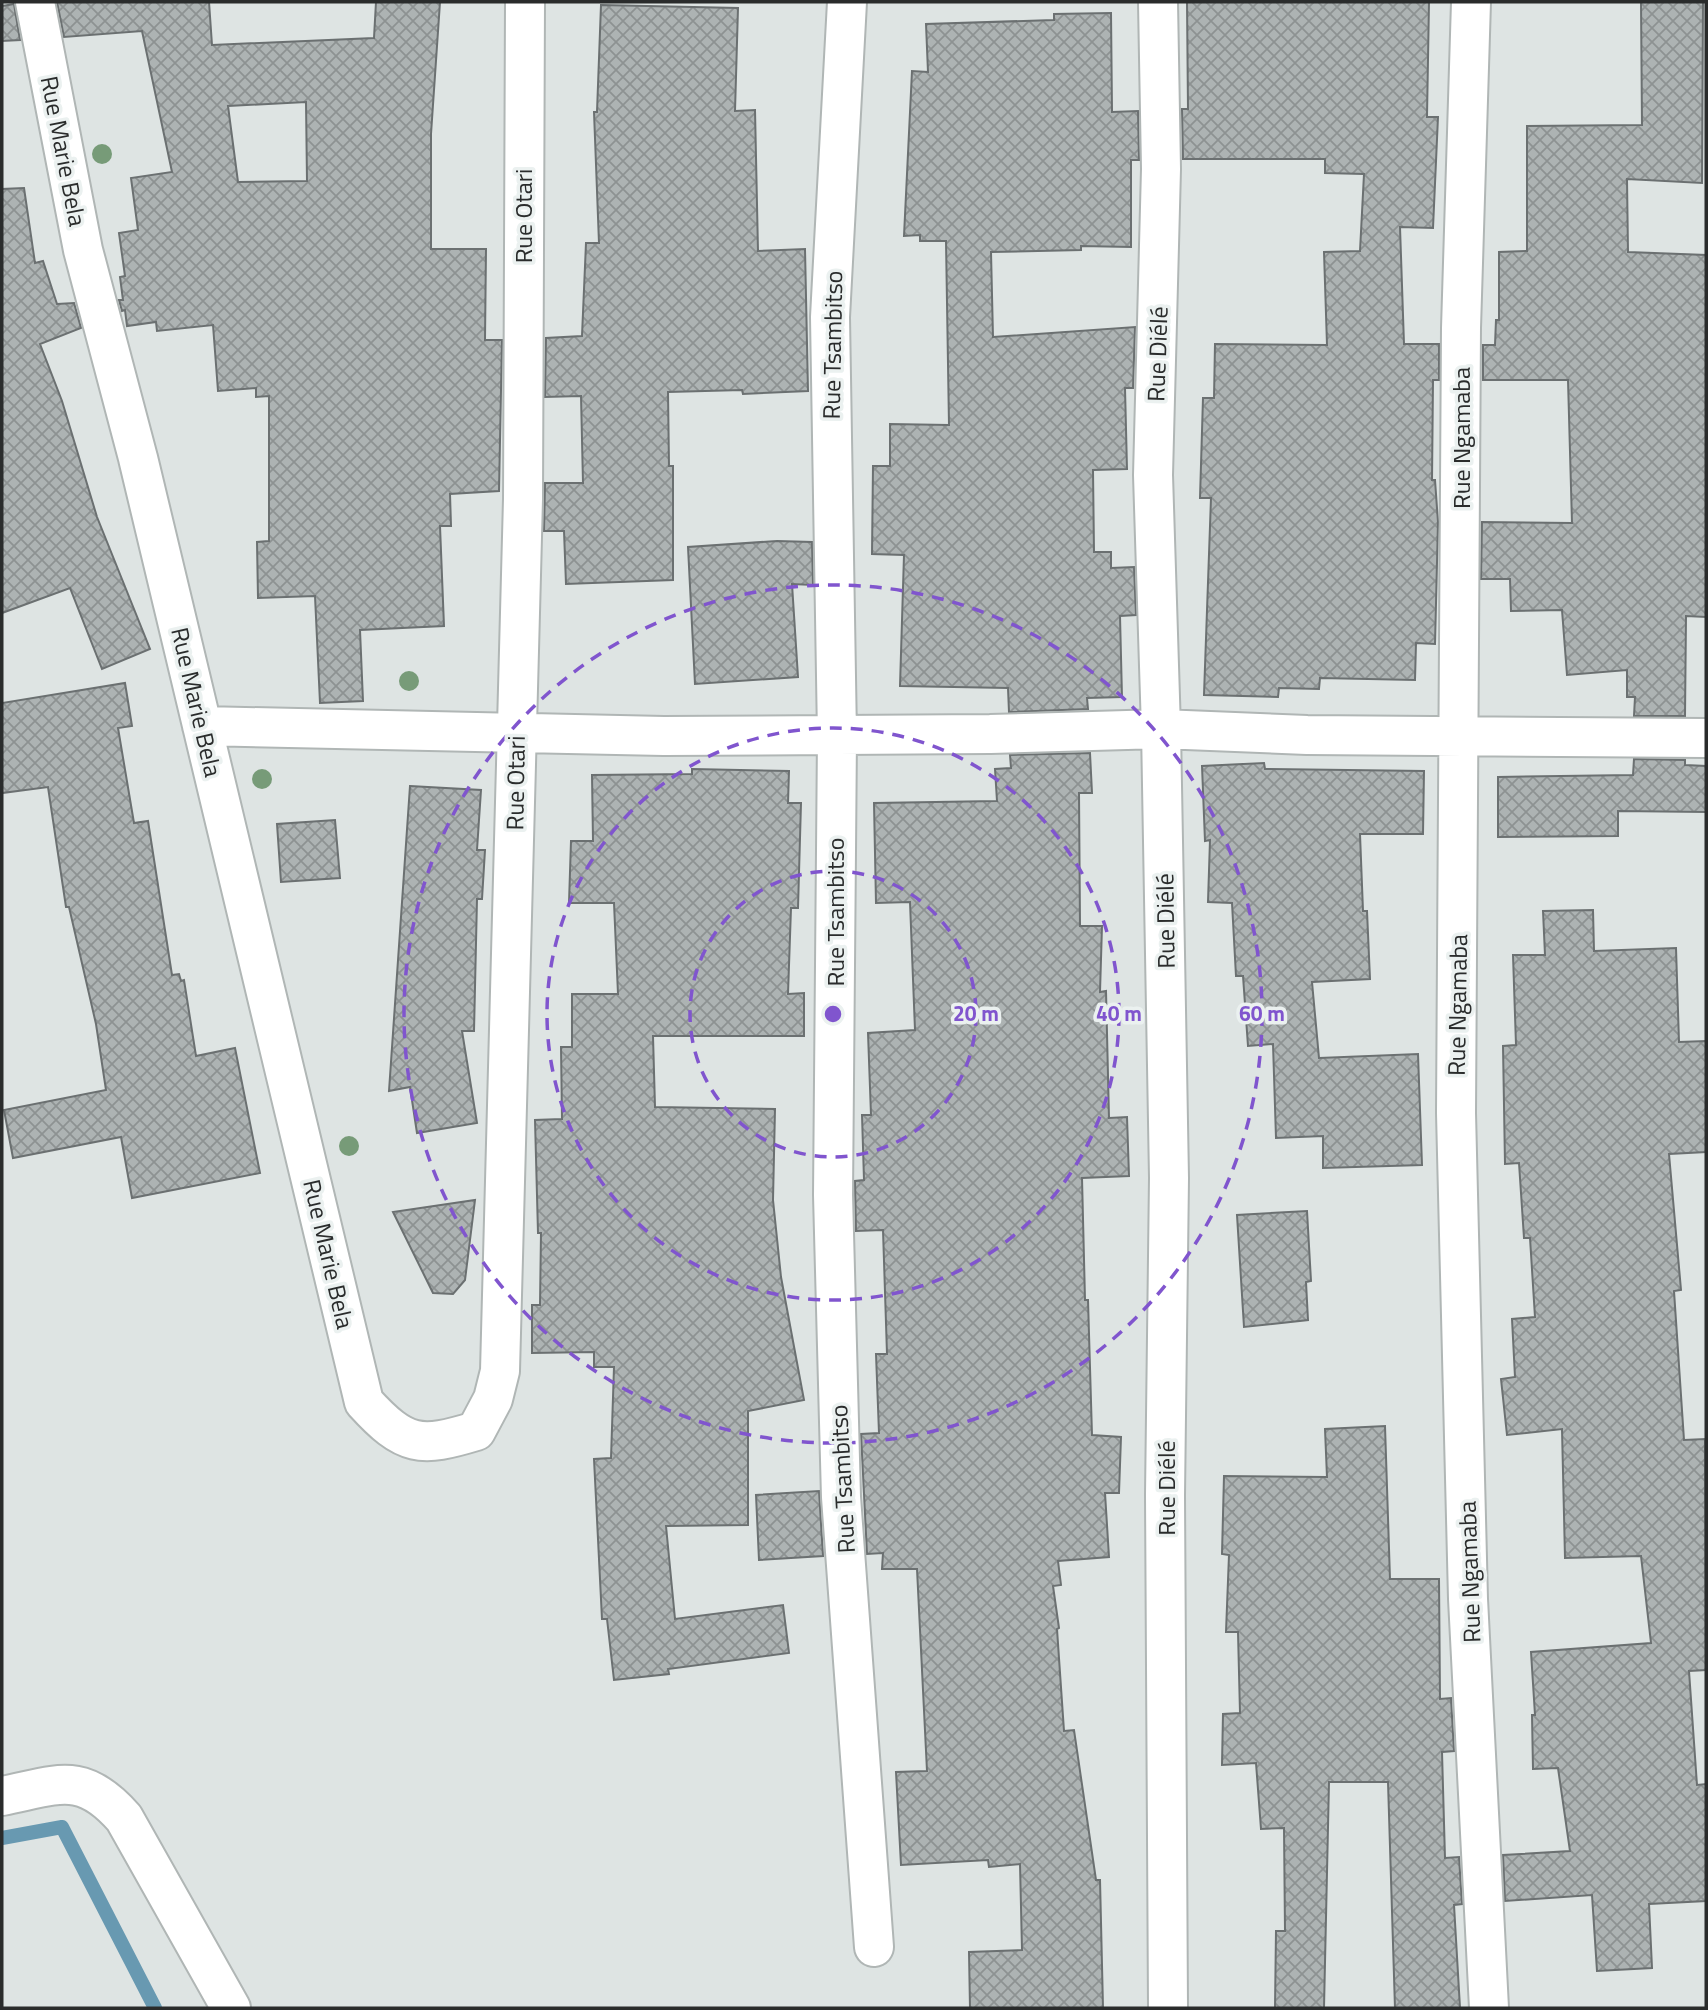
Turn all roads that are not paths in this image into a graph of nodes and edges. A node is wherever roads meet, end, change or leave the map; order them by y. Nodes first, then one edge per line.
1 (35, 2) edge
2 (525, 2) edge
3 (847, 2) edge
4 (1158, 2) edge
5 (1471, 2) edge
6 (202, 726) junction
7 (1161, 729) junction
8 (516, 732) junction
9 (837, 736) junction
10 (1461, 736) junction
11 (1706, 738) edge
12 (364, 1402) joint
13 (2, 1796) edge
14 (874, 1947) dead end
15 (231, 2008) edge
16 (1168, 2008) edge
17 (1489, 2008) edge

1 - 6 street, Rue Marie Bela
2 - 8 street, Rue Otari
3 - 9 street, Rue Tsambitso
4 - 7 street, Rue Diélé
5 - 10 street, Rue Ngamaba
6 - 8 street
6 - 12 street, Rue Marie Bela
7 - 9 street
7 - 10 street
7 - 16 street, Rue Diélé
8 - 9 street
8 - 12 street, Rue Otari
9 - 14 street, Rue Tsambitso
10 - 11 street
10 - 17 street, Rue Ngamaba
13 - 15 street

